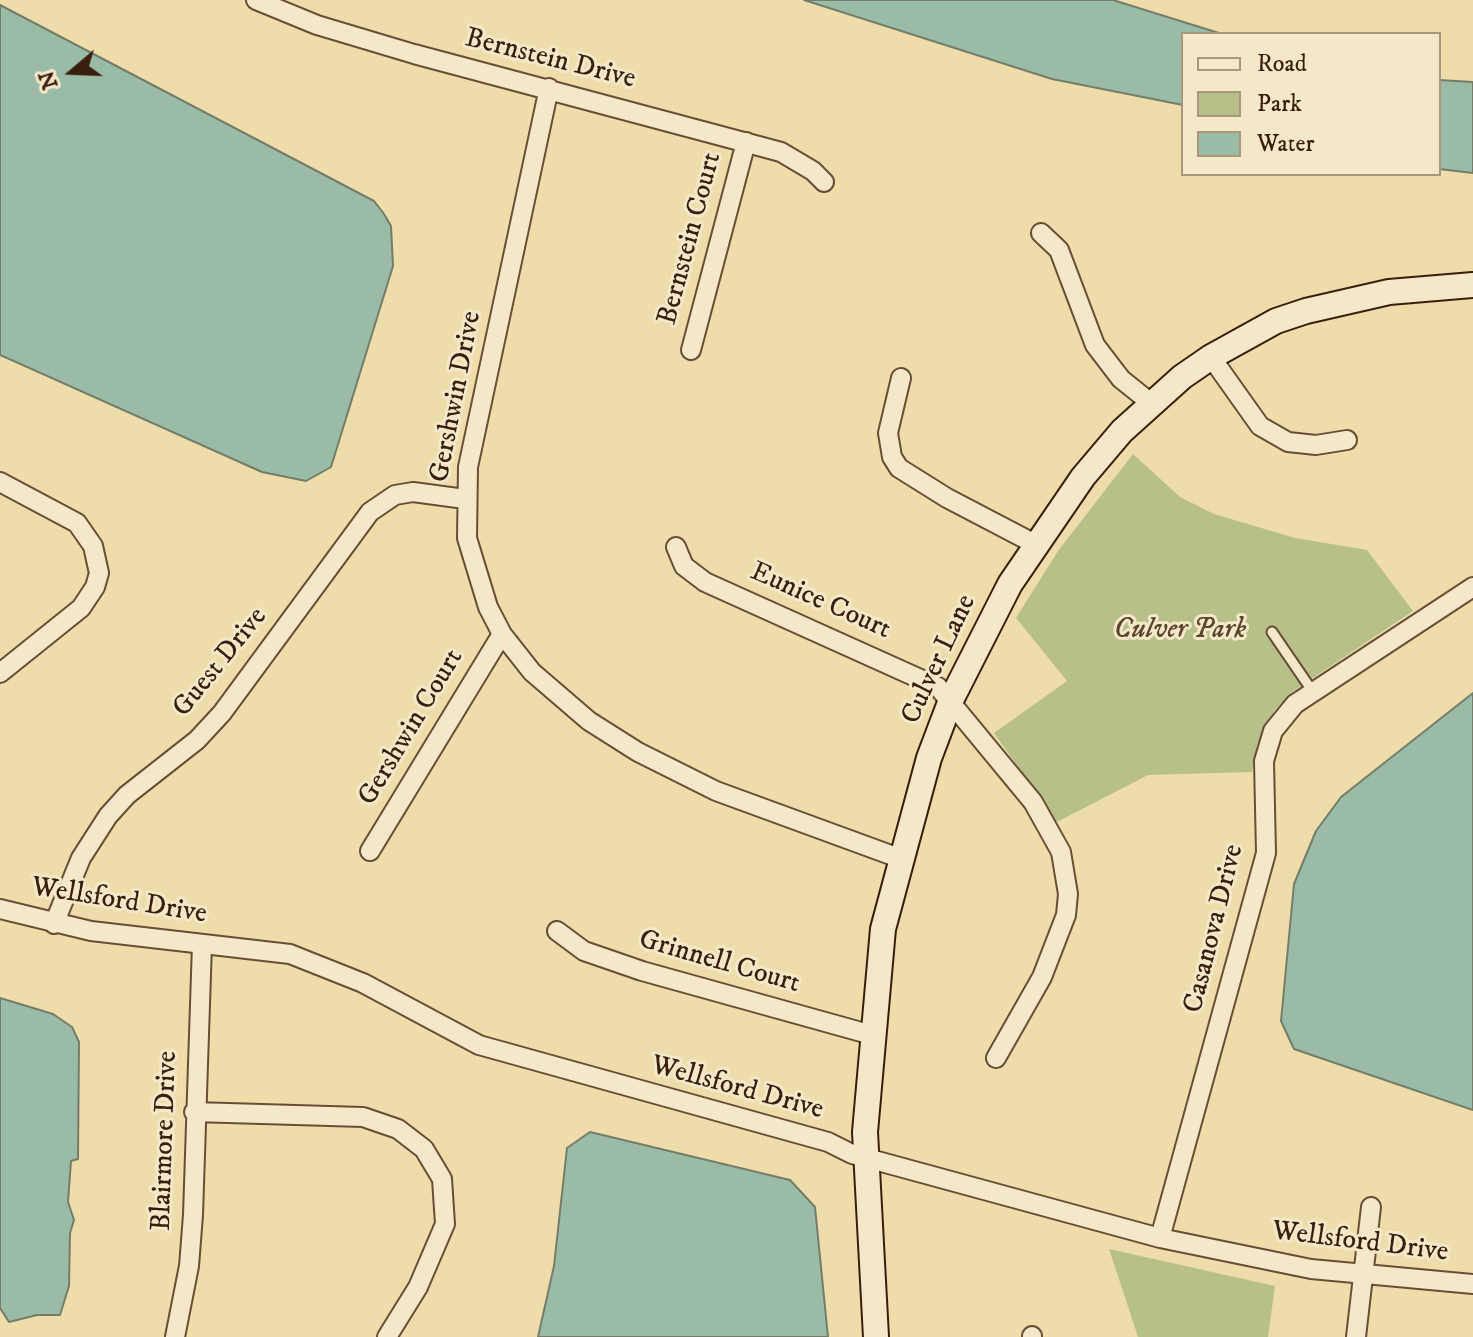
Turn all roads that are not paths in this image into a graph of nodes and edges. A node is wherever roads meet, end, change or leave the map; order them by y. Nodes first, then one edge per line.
1 (256, 0) edge
2 (549, 88) junction
3 (746, 142) junction
4 (824, 182) dead end
5 (1041, 233) dead end
6 (1473, 285) edge
7 (691, 350) dead end
8 (1211, 357) junction
9 (901, 378) dead end
10 (1151, 403) junction
11 (1347, 440) dead end
12 (0, 482) edge
13 (465, 499) junction
14 (1035, 544) junction
15 (676, 547) dead end
16 (1473, 587) edge
17 (1272, 632) dead end
18 (502, 634) junction
19 (0, 673) edge
20 (1313, 692) junction
21 (951, 700) junction
22 (370, 851) dead end
23 (899, 858) junction
24 (0, 909) edge
25 (54, 924) junction
26 (557, 931) dead end
27 (202, 944) junction
28 (872, 1035) junction
29 (996, 1058) dead end
30 (194, 1112) junction
31 (865, 1158) junction
32 (1371, 1207) dead end
33 (1160, 1238) junction
34 (1363, 1273) junction
35 (1473, 1284) edge
36 (175, 1337) edge
37 (387, 1337) edge
38 (876, 1337) edge
39 (1356, 1337) edge

1 - 2 street, Bernstein Drive
2 - 3 street, Bernstein Drive
2 - 13 street, Gershwin Drive
3 - 4 street, Bernstein Drive
3 - 7 street, Bernstein Court
5 - 10 street
6 - 8 street, Culver Lane
8 - 10 street, Culver Lane
8 - 11 street
9 - 14 street
10 - 14 street, Culver Lane
12 - 19 street
13 - 18 street, Gershwin Drive
13 - 25 street, Guest Drive
14 - 21 street, Culver Lane
15 - 21 street, Eunice Court
16 - 20 street, Casanova Drive
17 - 20 lane
18 - 22 street, Gershwin Court
18 - 23 street, Gershwin Drive
20 - 33 street, Casanova Drive
21 - 23 street, Culver Lane
21 - 29 street, Eunice Court
23 - 28 street, Culver Lane
24 - 25 street, Wellsford Drive
25 - 27 street, Wellsford Drive
26 - 28 street, Grinnell Court
27 - 30 street, Blairmore Drive
27 - 31 street, Wellsford Drive
28 - 31 street, Culver Lane
30 - 36 street, Blairmore Drive
30 - 37 street
31 - 33 street, Wellsford Drive
31 - 38 street, Culver Lane
32 - 34 street
33 - 34 street, Wellsford Drive
34 - 35 street, Wellsford Drive
34 - 39 street

